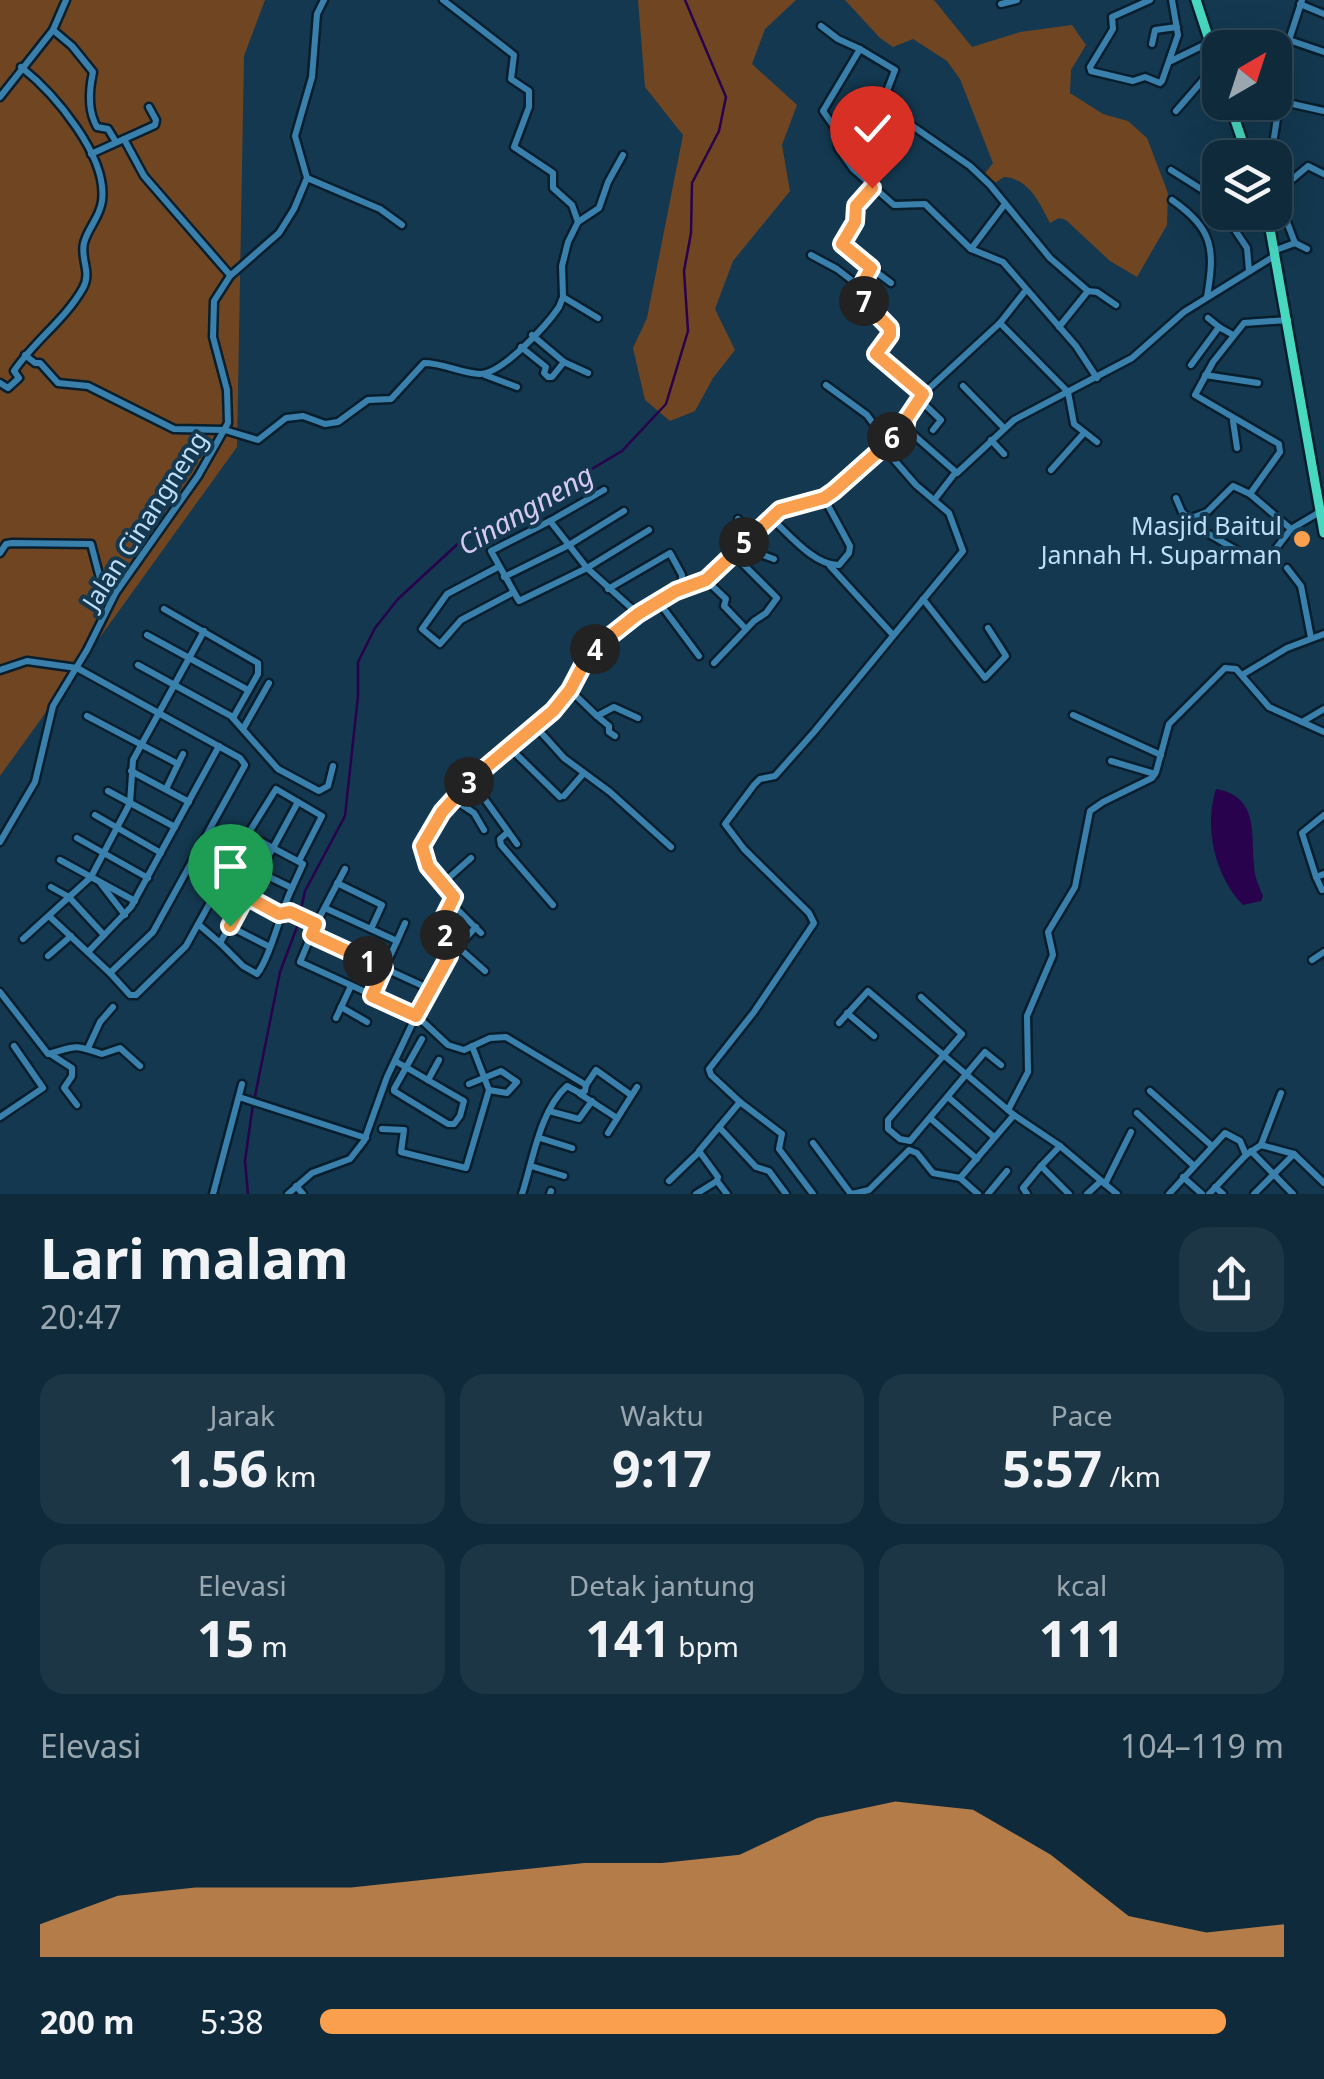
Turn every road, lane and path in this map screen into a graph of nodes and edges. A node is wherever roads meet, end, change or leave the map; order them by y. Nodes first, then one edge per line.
1 (66, 0) edge
2 (324, 0) edge
3 (443, 0) edge
4 (1017, 0) edge
5 (1120, 0) edge
6 (1150, 0) edge
7 (1172, 0) edge
8 (1196, 0) edge
9 (1301, 2) edge
10 (1001, 4) dead end
11 (1124, 10) junction
12 (1324, 14) edge
13 (821, 26) dead end
14 (1177, 27) junction
15 (53, 30) junction
16 (1206, 30) edge
17 (1292, 30) edge
18 (1292, 41) edge
19 (1152, 44) dead end
20 (1202, 46) edge
21 (860, 48) junction
22 (1324, 52) edge
23 (1171, 61) junction
24 (20, 67) junction
25 (1202, 86) edge
26 (0, 97) edge
27 (1292, 104) edge
28 (149, 107) dead end
29 (1176, 111) dead end
30 (1324, 111) edge
31 (120, 140) junction
32 (91, 154) junction
33 (894, 155) dead end
34 (624, 156) dead end
35 (1171, 170) dead end
36 (1324, 174) edge
37 (307, 178) junction
38 (1292, 180) edge
39 (870, 185) junction
40 (1202, 190) edge
41 (1172, 200) dead end
42 (1005, 204) junction
43 (578, 222) junction
44 (402, 225) dead end
45 (1235, 230) edge
46 (1271, 230) edge
47 (1290, 230) edge
48 (1296, 243) junction
49 (1308, 249) dead end
50 (971, 250) junction
51 (1276, 252) junction
52 (811, 256) dead end
53 (871, 268) junction
54 (1249, 272) junction
55 (230, 276) junction
56 (891, 283) dead end
57 (859, 286) junction
58 (1026, 290) junction
59 (1088, 291) junction
60 (563, 298) junction
61 (1206, 298) junction
62 (1116, 305) dead end
63 (598, 318) dead end
64 (1208, 318) dead end
65 (1288, 320) junction
66 (1000, 323) junction
67 (1059, 327) junction
68 (1219, 327) junction
69 (1233, 335) junction
70 (532, 336) junction
71 (521, 347) junction
72 (25, 355) junction
73 (564, 362) junction
74 (1191, 364) dead end
75 (588, 373) dead end
76 (479, 374) junction
77 (1205, 375) junction
78 (1097, 378) junction
79 (0, 382) edge
80 (1258, 383) dead end
81 (826, 385) dead end
82 (964, 386) dead end
83 (516, 387) dead end
84 (1068, 392) junction
85 (921, 397) junction
86 (1232, 420) junction
87 (905, 428) junction
88 (1004, 428) junction
89 (225, 430) junction
90 (933, 430) dead end
91 (1084, 433) junction
92 (991, 440) junction
93 (1096, 442) dead end
94 (885, 444) junction
95 (1236, 448) dead end
96 (1004, 454) dead end
97 (1051, 470) dead end
98 (955, 473) junction
99 (604, 490) dead end
100 (1250, 494) junction
101 (824, 498) junction
102 (1176, 498) dead end
103 (935, 500) junction
104 (624, 511) dead end
105 (1321, 511) edge
106 (770, 517) junction
107 (738, 519) dead end
108 (1189, 519) junction
109 (550, 521) junction
110 (1292, 529) junction
111 (649, 530) dead end
112 (753, 533) junction
113 (1324, 533) edge
114 (746, 540) junction
115 (569, 546) junction
116 (0, 551) edge
117 (733, 554) junction
118 (774, 558) dead end
119 (830, 565) junction
120 (498, 567) junction
121 (587, 568) junction
122 (1287, 568) dead end
123 (504, 577) junction
124 (706, 580) junction
125 (608, 589) junction
126 (682, 589) junction
127 (118, 590) junction
128 (512, 593) junction
129 (922, 598) junction
130 (658, 601) junction
131 (164, 609) dead end
132 (638, 614) junction
133 (988, 628) dead end
134 (746, 629) junction
135 (204, 631) junction
136 (1324, 634) edge
137 (147, 635) dead end
138 (893, 636) junction
139 (1312, 638) junction
140 (699, 656) dead end
141 (190, 657) junction
142 (714, 663) dead end
143 (138, 664) dead end
144 (77, 668) junction
145 (0, 670) edge
146 (1242, 674) junction
147 (269, 683) dead end
148 (176, 684) junction
149 (248, 690) junction
150 (570, 690) junction
151 (1324, 709) edge
152 (159, 714) junction
153 (1072, 715) dead end
154 (87, 716) dead end
155 (597, 716) junction
156 (233, 718) junction
157 (638, 718) dead end
158 (1301, 722) junction
159 (537, 728) junction
160 (243, 729) junction
161 (1324, 732) edge
162 (615, 736) dead end
163 (142, 744) junction
164 (219, 746) junction
165 (511, 749) junction
166 (183, 754) dead end
167 (1161, 754) junction
168 (1110, 761) dead end
169 (178, 764) junction
170 (333, 766) dead end
171 (131, 771) junction
172 (584, 773) junction
173 (1155, 774) junction
174 (471, 780) junction
175 (166, 789) junction
176 (108, 791) dead end
177 (453, 799) junction
178 (189, 802) junction
179 (298, 802) junction
180 (130, 803) junction
181 (95, 815) dead end
182 (1324, 815) edge
183 (175, 827) junction
184 (116, 828) junction
185 (484, 830) dead end
186 (508, 832) junction
187 (248, 834) junction
188 (77, 838) dead end
189 (0, 842) edge
190 (517, 844) dead end
191 (671, 847) dead end
192 (273, 848) junction
193 (103, 852) junction
194 (162, 852) junction
195 (471, 858) dead end
196 (60, 860) dead end
197 (299, 862) junction
198 (190, 867) junction
199 (344, 868) dead end
200 (260, 872) junction
201 (1320, 875) edge
202 (91, 877) junction
203 (148, 878) junction
204 (100, 883) junction
205 (220, 883) junction
206 (337, 883) junction
207 (444, 883) junction
208 (50, 887) dead end
209 (292, 888) junction
210 (1322, 890) edge
211 (246, 896) junction
212 (69, 897) junction
213 (135, 901) junction
214 (553, 904) dead end
215 (453, 905) junction
216 (325, 908) junction
217 (279, 914) junction
218 (125, 915) junction
219 (49, 916) junction
220 (313, 922) junction
221 (405, 923) dead end
222 (198, 924) junction
223 (230, 926) junction
224 (371, 929) junction
225 (104, 934) junction
226 (312, 935) junction
227 (71, 936) junction
228 (22, 939) dead end
229 (397, 940) junction
230 (220, 943) junction
231 (268, 946) junction
232 (458, 947) junction
233 (88, 952) junction
234 (1324, 952) edge
235 (48, 956) dead end
236 (449, 956) junction
237 (1312, 960) dead end
238 (384, 968) junction
239 (486, 971) dead end
240 (110, 973) junction
241 (351, 986) junction
242 (423, 986) dead end
243 (0, 992) edge
244 (372, 996) junction
245 (922, 997) dead end
246 (341, 1007) junction
247 (113, 1008) dead end
248 (847, 1013) junction
249 (416, 1016) junction
250 (336, 1018) dead end
251 (366, 1022) dead end
252 (839, 1024) dead end
253 (874, 1036) dead end
254 (422, 1039) dead end
255 (14, 1046) dead end
256 (472, 1046) junction
257 (88, 1048) junction
258 (52, 1055) junction
259 (944, 1056) junction
260 (439, 1060) dead end
261 (395, 1061) junction
262 (1002, 1065) dead end
263 (140, 1066) dead end
264 (406, 1068) junction
265 (966, 1074) junction
266 (484, 1076) junction
267 (428, 1080) junction
268 (242, 1084) dead end
269 (470, 1084) dead end
270 (586, 1085) junction
271 (637, 1086) dead end
272 (489, 1090) junction
273 (1150, 1090) dead end
274 (580, 1093) junction
275 (1282, 1093) dead end
276 (632, 1095) junction
277 (239, 1097) junction
278 (948, 1097) junction
279 (592, 1101) junction
280 (740, 1102) junction
281 (77, 1105) dead end
282 (549, 1111) junction
283 (1011, 1113) junction
284 (1137, 1113) dead end
285 (617, 1118) junction
286 (930, 1118) junction
287 (0, 1121) edge
288 (719, 1126) junction
289 (382, 1129) dead end
290 (608, 1132) dead end
291 (1131, 1132) dead end
292 (994, 1136) junction
293 (366, 1138) junction
294 (540, 1138) junction
295 (814, 1143) dead end
296 (1261, 1145) junction
297 (1060, 1146) junction
298 (1212, 1146) junction
299 (572, 1148) dead end
300 (698, 1153) junction
301 (1248, 1153) junction
302 (1294, 1154) junction
303 (977, 1159) junction
304 (531, 1166) junction
305 (1041, 1166) junction
306 (1194, 1166) junction
307 (1006, 1171) dead end
308 (1274, 1173) junction
309 (564, 1176) dead end
310 (1183, 1177) junction
311 (960, 1178) junction
312 (1323, 1180) edge
313 (668, 1181) dead end
314 (717, 1181) junction
315 (1103, 1182) junction
316 (296, 1186) junction
317 (1216, 1187) junction
318 (1174, 1192) edge
319 (213, 1194) edge
320 (288, 1194) edge
321 (303, 1194) edge
322 (523, 1194) edge
323 (696, 1194) edge
324 (727, 1194) edge
325 (786, 1194) edge
326 (813, 1194) edge
327 (852, 1194) edge
328 (978, 1194) edge
329 (988, 1194) edge
330 (1027, 1194) edge
331 (1068, 1194) edge
332 (1087, 1194) edge
333 (1117, 1194) edge
334 (1205, 1194) edge
335 (1223, 1194) edge
336 (1254, 1194) edge
337 (1294, 1194) edge

1 - 15 street
2 - 37 street
3 - 43 street
4 - 10 street
5 - 11 street
6 - 11 street
7 - 14 street
8 - 16 highway
9 - 12 street
9 - 17 street
11 - 23 street
13 - 21 street
14 - 19 street
14 - 23 street
15 - 24 street
15 - 31 street
18 - 22 street
20 - 23 street
21 - 39 street
21 - 42 street
24 - 26 street
24 - 32 street
25 - 29 street
27 - 30 street
28 - 31 street
31 - 32 street
31 - 55 street
32 - 72 street
33 - 39 street
34 - 43 street
35 - 40 street
36 - 38 street
37 - 44 street
37 - 55 street, Jalan Cinangneng
39 - 50 street
39 - 53 street
41 - 61 street
42 - 50 street
42 - 59 street
43 - 60 street
45 - 54 street
46 - 51 highway
47 - 48 street
48 - 49 street
48 - 51 street
50 - 58 street
51 - 54 street
51 - 65 highway
52 - 57 street
53 - 56 street
53 - 57 street
54 - 61 street
55 - 89 street, Jalan Cinangneng
57 - 85 street
58 - 66 street
58 - 67 street
59 - 62 street
59 - 67 street
60 - 63 street
60 - 70 street
61 - 78 street
64 - 68 street
65 - 69 street
65 - 105 highway
66 - 84 street
66 - 85 street
67 - 78 street
68 - 69 street
68 - 74 street
69 - 77 street
70 - 71 street
70 - 73 street
71 - 73 street
71 - 76 street
72 - 79 street
72 - 89 street
73 - 75 street
76 - 83 street
76 - 89 street
77 - 80 street
77 - 86 street
78 - 84 street
81 - 94 street
82 - 88 street
84 - 88 street
84 - 91 street
85 - 87 street
85 - 90 street
86 - 95 street
86 - 100 street
87 - 94 street
87 - 98 street
88 - 92 street
89 - 127 street, Jalan Cinangneng
91 - 93 street
91 - 97 street
92 - 96 street
92 - 98 street
94 - 101 street
94 - 103 street
98 - 103 street
99 - 109 street
100 - 108 street
100 - 110 street
101 - 106 street
101 - 119 street
102 - 108 street
103 - 129 street
104 - 115 street
105 - 110 street
105 - 113 highway
106 - 112 street
106 - 119 street
107 - 112 street
108 - 110 street
109 - 115 street
109 - 120 street
111 - 121 street
112 - 114 street
114 - 117 street
114 - 118 street
115 - 121 street
115 - 123 street
116 - 127 street
117 - 124 street
117 - 134 street
119 - 138 street
120 - 123 street
120 - 128 street
121 - 125 street
121 - 128 street
122 - 139 street
123 - 128 street
124 - 126 street
124 - 134 street
125 - 126 street
125 - 132 street
126 - 130 street
127 - 144 street, Jalan Cinangneng
129 - 133 street
129 - 138 street
130 - 132 street
130 - 140 street
131 - 135 street
132 - 150 street
134 - 142 street
135 - 141 street
135 - 149 street
136 - 139 street
137 - 141 street
138 - 280 street
139 - 146 street
141 - 148 street
141 - 149 street
143 - 148 street
144 - 145 street
144 - 152 street
144 - 189 street, Jalan Cinangneng
146 - 158 street
146 - 167 street
147 - 160 street
148 - 152 street
148 - 156 street
149 - 156 street
150 - 155 street
150 - 159 street
151 - 158 street
152 - 163 street
152 - 164 street
153 - 167 street
154 - 163 street
155 - 157 street
155 - 162 street
156 - 160 street
158 - 161 street
159 - 165 street
159 - 172 street
160 - 170 street
163 - 169 street
163 - 171 street
164 - 178 street
164 - 198 street
165 - 172 street
165 - 174 street
166 - 169 street
167 - 173 street
168 - 173 street
169 - 175 street
171 - 175 street
171 - 180 street
172 - 191 street
173 - 283 street
174 - 177 street
174 - 186 street
175 - 178 street
176 - 180 street
177 - 185 street
177 - 207 street
178 - 183 street
179 - 187 street
179 - 192 street
179 - 197 street
180 - 183 street
180 - 184 street
181 - 184 street
182 - 201 street
183 - 194 street
184 - 193 street
184 - 194 street
186 - 190 street
186 - 214 street
187 - 192 street
187 - 205 street
188 - 193 street
192 - 197 street
192 - 200 street
193 - 202 street
193 - 203 street
194 - 203 street
195 - 207 street
196 - 202 street
197 - 209 street
198 - 205 street
198 - 240 street
199 - 206 street
200 - 209 street
200 - 211 street
201 - 210 street
202 - 204 street
202 - 212 street
203 - 213 street
204 - 213 street
204 - 218 street
205 - 211 street
205 - 222 street
206 - 216 street
206 - 224 street
207 - 215 street
208 - 212 street
209 - 217 street
211 - 217 street
211 - 223 street
212 - 219 street
212 - 225 street
213 - 218 street
215 - 232 street
215 - 236 street
216 - 220 street
216 - 224 street
217 - 220 street
217 - 231 street
218 - 225 street
219 - 227 street
219 - 228 street
220 - 226 street
221 - 229 street
222 - 230 street
222 - 240 street
223 - 230 street
223 - 231 street
224 - 229 street
225 - 233 street
226 - 238 street
226 - 241 street
227 - 233 street
227 - 235 street
229 - 238 street
230 - 231 street
232 - 236 street
232 - 239 street
233 - 240 street
234 - 237 street
236 - 249 street
238 - 242 street
238 - 244 street
241 - 244 street
241 - 246 street
243 - 258 street
244 - 249 street
245 - 259 street
246 - 250 street
246 - 251 street
247 - 257 street
248 - 252 street
248 - 253 street
248 - 259 street
249 - 256 street
249 - 261 street
254 - 264 street
255 - 287 street
256 - 266 street
256 - 270 street
257 - 258 street
257 - 263 street
258 - 281 street
259 - 265 street
259 - 286 street
260 - 267 street
261 - 264 street
261 - 293 street
262 - 265 street
264 - 267 street
264 - 267 street
265 - 278 street
265 - 283 street
266 - 269 street
266 - 272 street
266 - 272 street
268 - 277 street
270 - 274 street
270 - 276 street
271 - 276 street
272 - 289 street
273 - 298 street
274 - 279 street
274 - 282 street
275 - 296 street
276 - 285 street
277 - 293 street
277 - 319 street
278 - 286 street
278 - 292 street
279 - 282 street
279 - 285 street
280 - 288 street
280 - 326 street
282 - 294 street
283 - 292 street
283 - 297 street
284 - 306 street
285 - 290 street
286 - 303 street
288 - 300 street
288 - 325 street
291 - 315 street
292 - 303 street
293 - 316 street
294 - 299 street
294 - 304 street
295 - 327 street
296 - 301 street
296 - 302 street
297 - 305 street
297 - 315 street
298 - 301 street
298 - 306 street
300 - 313 street
300 - 314 street
301 - 308 street
301 - 317 street
302 - 308 street
302 - 312 street
303 - 311 street
304 - 309 street
304 - 322 street
305 - 330 street
305 - 331 street
306 - 310 street
307 - 329 street
308 - 336 street
308 - 337 street
310 - 318 street
310 - 334 street
311 - 327 street
311 - 328 street
314 - 323 street
314 - 324 street
315 - 332 street
315 - 333 street
316 - 320 street
316 - 321 street
317 - 334 street
317 - 335 street

